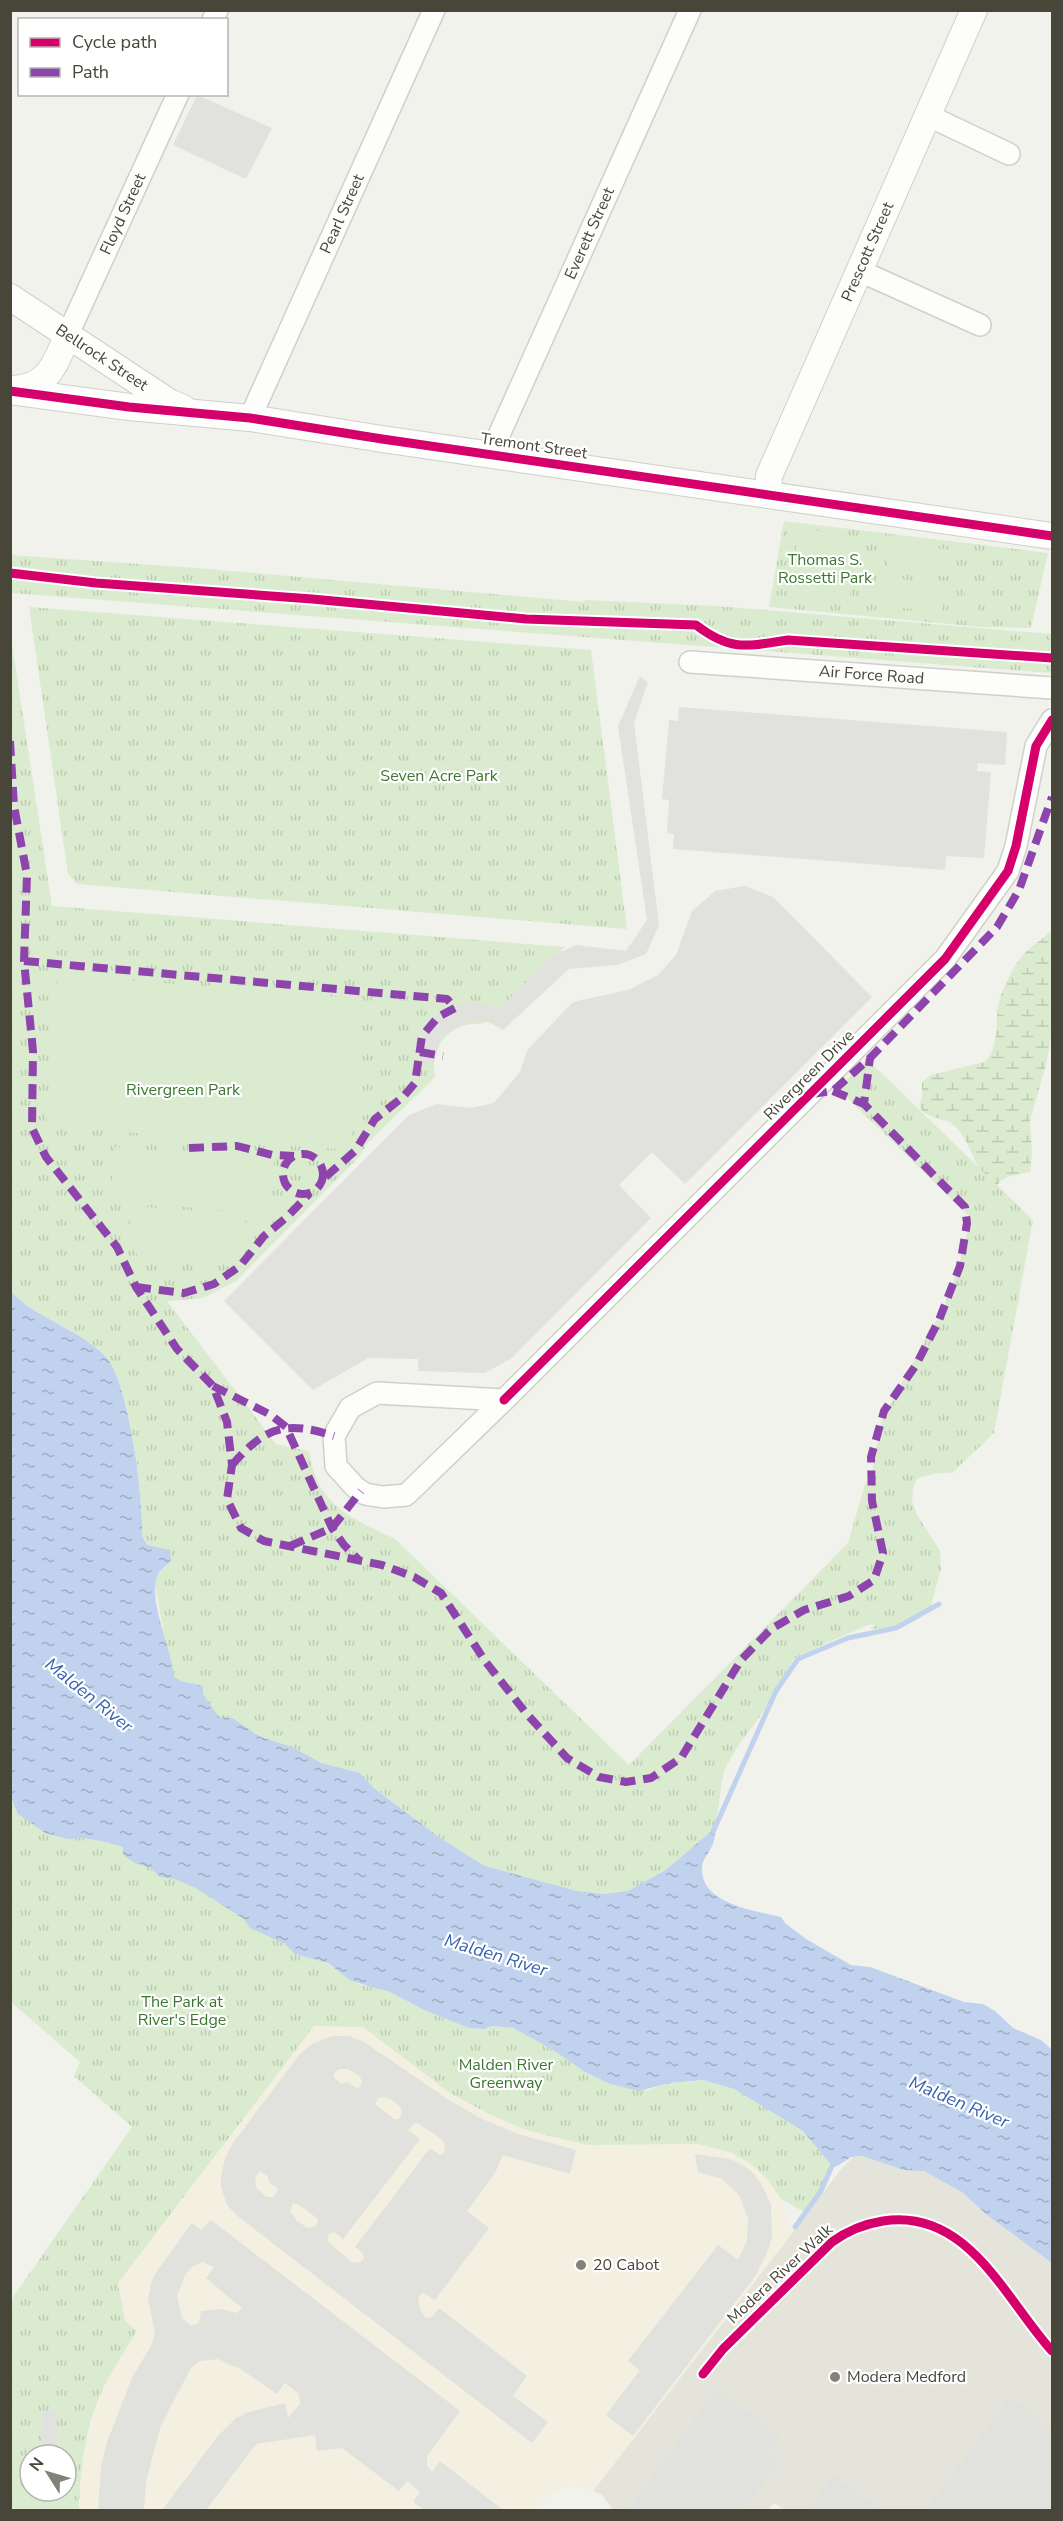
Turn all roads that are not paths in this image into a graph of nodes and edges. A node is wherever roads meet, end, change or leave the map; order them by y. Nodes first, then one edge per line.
1 (434, 10) edge
2 (690, 10) edge
3 (974, 10) edge
4 (177, 96) edge
5 (928, 116) junction
6 (1010, 154) dead end
7 (860, 271) junction
8 (10, 297) edge
9 (980, 325) dead end
10 (68, 334) junction
11 (10, 390) edge
12 (194, 412) junction
13 (250, 418) junction
14 (490, 455) junction
15 (768, 495) junction
16 (1053, 536) edge
17 (690, 662) dead end
18 (1053, 688) edge
19 (1053, 720) edge
20 (504, 1400) junction

1 - 13 street, Pearl Street
2 - 14 street, Everett Street
3 - 5 street, Prescott Street
4 - 10 street, Floyd Street
5 - 6 street
5 - 7 street, Prescott Street
7 - 9 street
7 - 15 street, Prescott Street
8 - 10 street, Bellrock Street
10 - 11 street, Tremont Street
10 - 12 street, Bellrock Street
11 - 12 street, Tremont Street
12 - 13 street, Tremont Street
13 - 14 street, Tremont Street
14 - 15 street, Tremont Street
15 - 16 street, Tremont Street
17 - 18 street, Air Force Road
19 - 20 street, Rivergreen Drive
20 - 20 street, Rivergreen Drive

